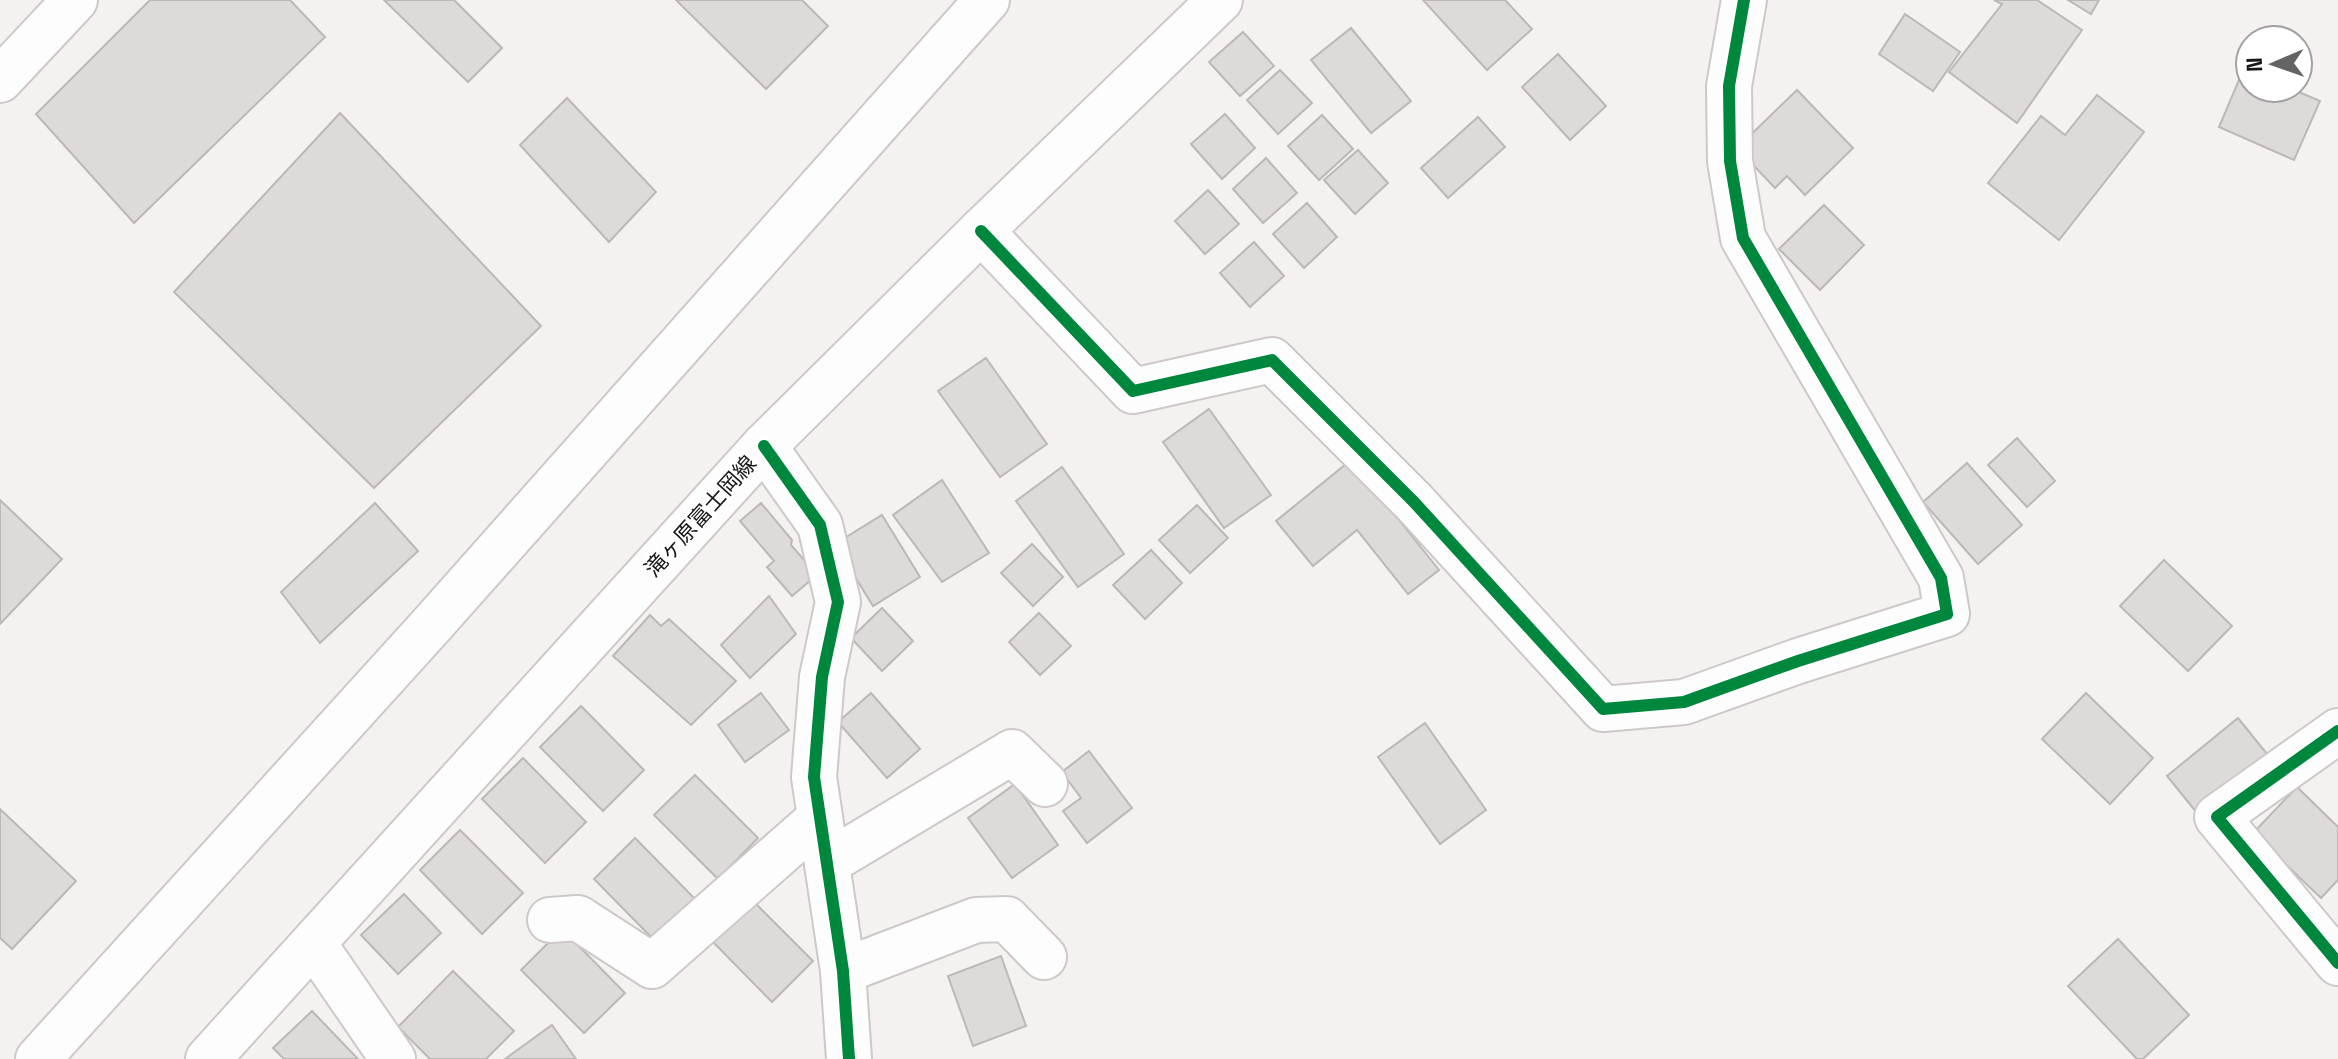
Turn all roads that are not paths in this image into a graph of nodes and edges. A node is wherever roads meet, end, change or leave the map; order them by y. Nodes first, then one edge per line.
1 (75, 0) edge
2 (987, 0) edge
3 (1220, 0) edge
4 (1744, 0) edge
5 (0, 80) edge
6 (981, 231) junction
7 (764, 446) junction
8 (2338, 731) edge
9 (1045, 784) dead end
10 (820, 818) junction
11 (827, 863) junction
12 (550, 920) dead end
13 (314, 944) junction
14 (1044, 957) dead end
15 (2338, 963) edge
16 (843, 971) junction
17 (38, 1059) edge
18 (208, 1059) edge
19 (393, 1059) edge
20 (849, 1059) edge

1 - 5 street
2 - 17 street
3 - 6 street, 滝ヶ原富士岡線
4 - 6 street
6 - 7 street, 滝ヶ原富士岡線
7 - 10 street
7 - 13 street, 滝ヶ原富士岡線
8 - 15 street
9 - 11 street
10 - 11 street
10 - 12 street
11 - 16 street
13 - 18 street, 滝ヶ原富士岡線
13 - 19 street
14 - 16 street
16 - 20 street

